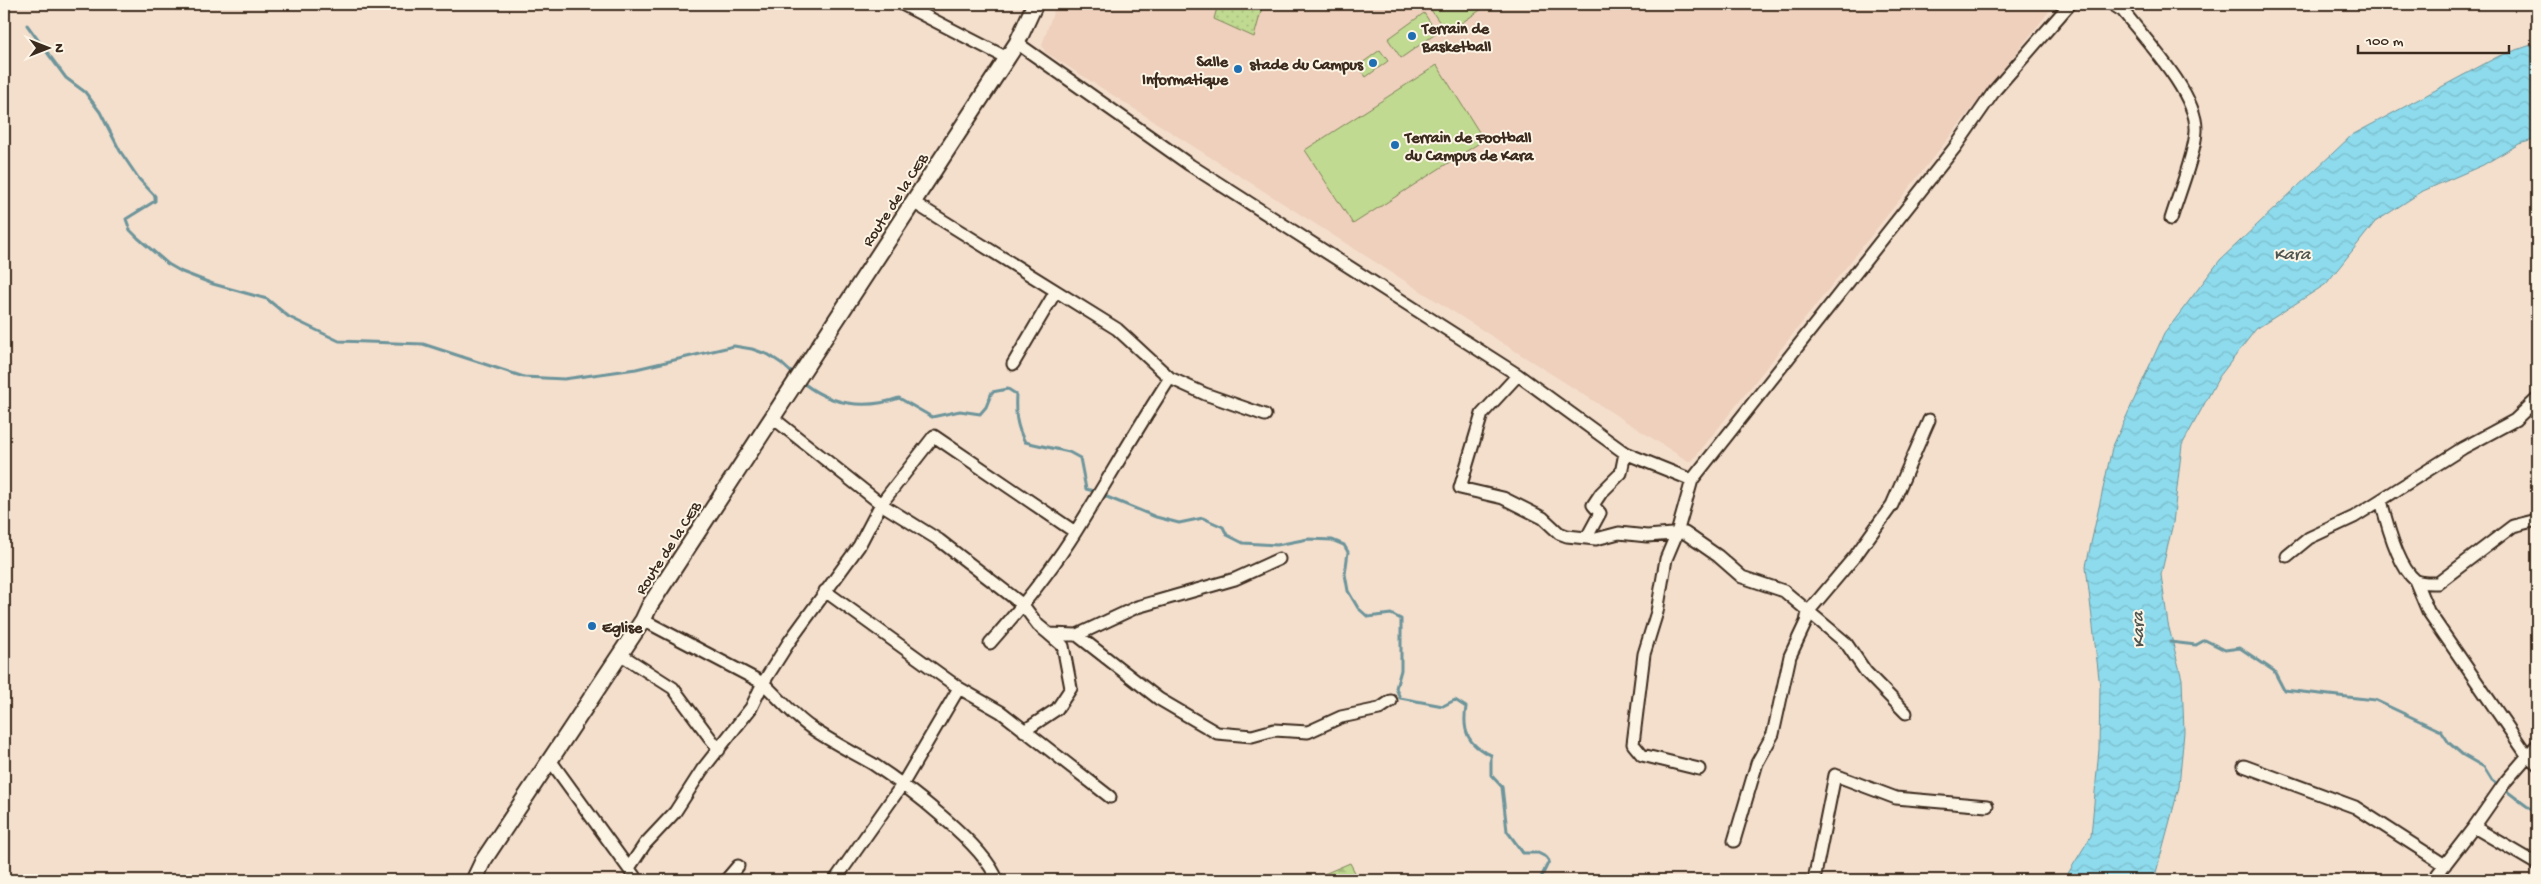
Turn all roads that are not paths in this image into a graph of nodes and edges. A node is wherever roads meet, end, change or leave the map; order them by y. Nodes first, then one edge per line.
1 (902, 4) edge
2 (1035, 4) edge
3 (2070, 4) edge
4 (2112, 4) edge
5 (1017, 43) junction
6 (1007, 58) junction
7 (914, 202) junction
8 (2171, 220) dead end
9 (1056, 291) junction
10 (1013, 364) dead end
11 (1518, 375) junction
12 (1170, 378) junction
13 (2537, 400) edge
14 (1265, 415) dead end
15 (773, 418) junction
16 (1929, 420) dead end
17 (1625, 453) junction
18 (1692, 480) junction
19 (2381, 500) junction
20 (881, 504) junction
21 (2537, 520) edge
22 (1075, 532) junction
23 (1677, 532) junction
24 (1587, 537) junction
25 (2287, 556) dead end
26 (1279, 559) dead end
27 (2415, 580) junction
28 (826, 591) junction
29 (1023, 605) junction
30 (1808, 612) junction
31 (643, 620) junction
32 (1049, 634) junction
33 (1077, 635) junction
34 (990, 643) dead end
35 (620, 654) junction
36 (763, 683) junction
37 (959, 688) junction
38 (1391, 701) dead end
39 (1906, 713) dead end
40 (1024, 731) junction
41 (2537, 745) edge
42 (719, 750) junction
43 (2527, 755) junction
44 (550, 760) junction
45 (2537, 764) edge
46 (2244, 766) dead end
47 (1699, 769) dead end
48 (902, 785) junction
49 (1110, 797) dead end
50 (1988, 806) dead end
51 (2474, 827) junction
52 (1734, 841) dead end
53 (2537, 864) edge
54 (2445, 865) junction
55 (738, 866) dead end
56 (629, 868) junction
57 (474, 880) edge
58 (637, 880) edge
59 (726, 880) edge
60 (835, 880) edge
61 (996, 880) edge
62 (1814, 880) edge
63 (2433, 880) edge

1 - 6 street
2 - 5 main road, Route de la CEB
3 - 18 street
4 - 8 street
5 - 6 main road, Route de la CEB
5 - 11 street
6 - 7 main road, Route de la CEB
7 - 9 street
7 - 15 main road, Route de la CEB
9 - 10 street
9 - 12 street
11 - 17 street
11 - 24 street
12 - 14 street
12 - 22 street
13 - 19 street
15 - 20 street
15 - 31 main road, Route de la CEB
16 - 30 street
17 - 18 street
17 - 24 street
18 - 23 street
19 - 25 street
19 - 27 street
20 - 22 street
20 - 28 street
20 - 29 street
21 - 27 street
22 - 29 street
23 - 24 street
23 - 30 street
23 - 47 street
26 - 33 street
27 - 43 street
28 - 36 street
28 - 37 street
29 - 32 street
29 - 34 street
30 - 39 street
30 - 52 street
31 - 35 main road, Route de la CEB
31 - 36 street
32 - 33 street
32 - 40 street
33 - 38 street
35 - 42 street
35 - 44 main road, Route de la CEB
36 - 42 street
36 - 48 street
37 - 40 street
37 - 48 street
40 - 49 street
41 - 43 street
42 - 56 street
43 - 45 street
43 - 51 street
44 - 56 street
44 - 57 main road, Route de la CEB
46 - 54 street
48 - 60 street
48 - 61 street
50 - 62 street
51 - 53 street
51 - 54 street
54 - 63 street
55 - 59 street
56 - 58 street

